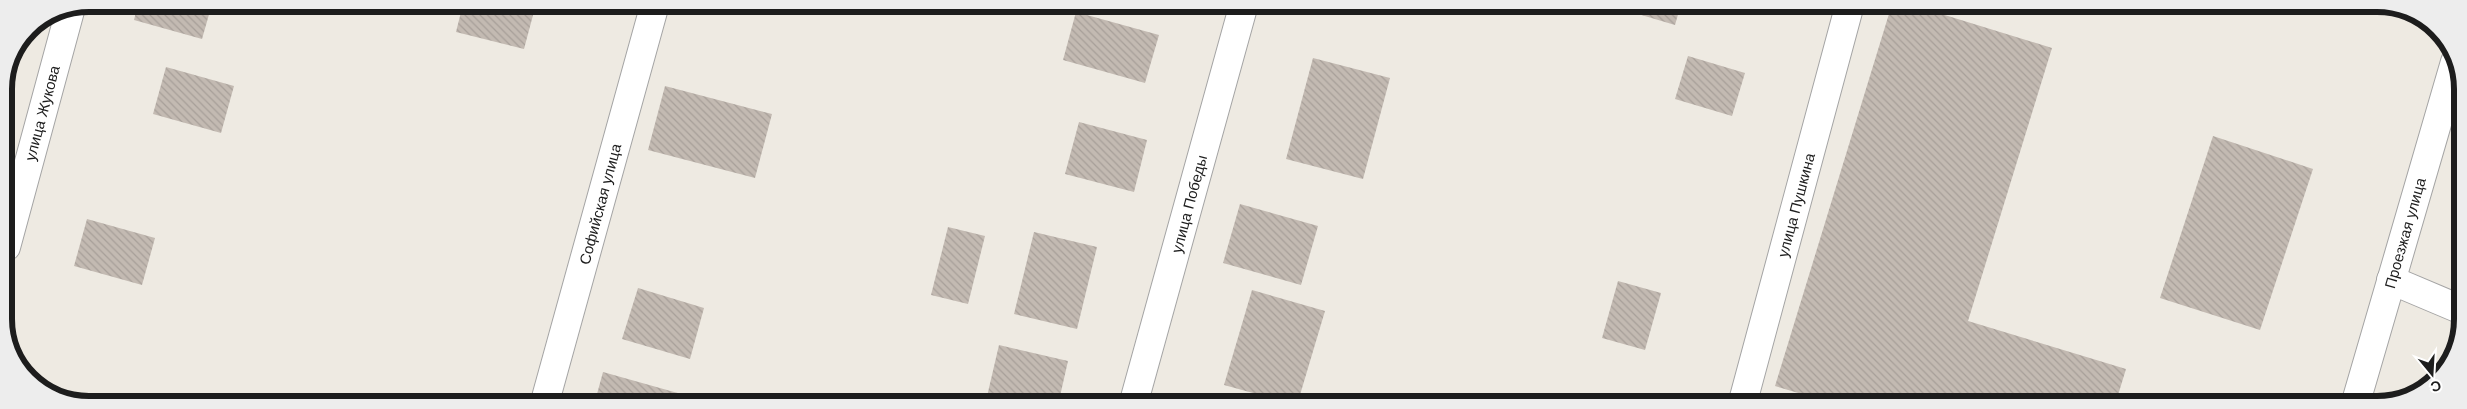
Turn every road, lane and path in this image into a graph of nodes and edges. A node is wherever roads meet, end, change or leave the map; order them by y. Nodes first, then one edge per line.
1 (653, 12) edge
2 (1242, 12) edge
3 (1848, 12) edge
4 (69, 16) edge
5 (2452, 71) edge
6 (12, 225) edge
7 (2391, 280) junction
8 (2454, 307) edge
9 (546, 396) edge
10 (1135, 396) edge
11 (1744, 396) edge
12 (2358, 396) edge

1 - 9 street, Софийская улица
2 - 10 street, улица Победы
3 - 11 street, улица Пушкина
4 - 6 street, улица Жукова
5 - 7 street, Проезжая улица
7 - 8 street
7 - 12 street, Проезжая улица

